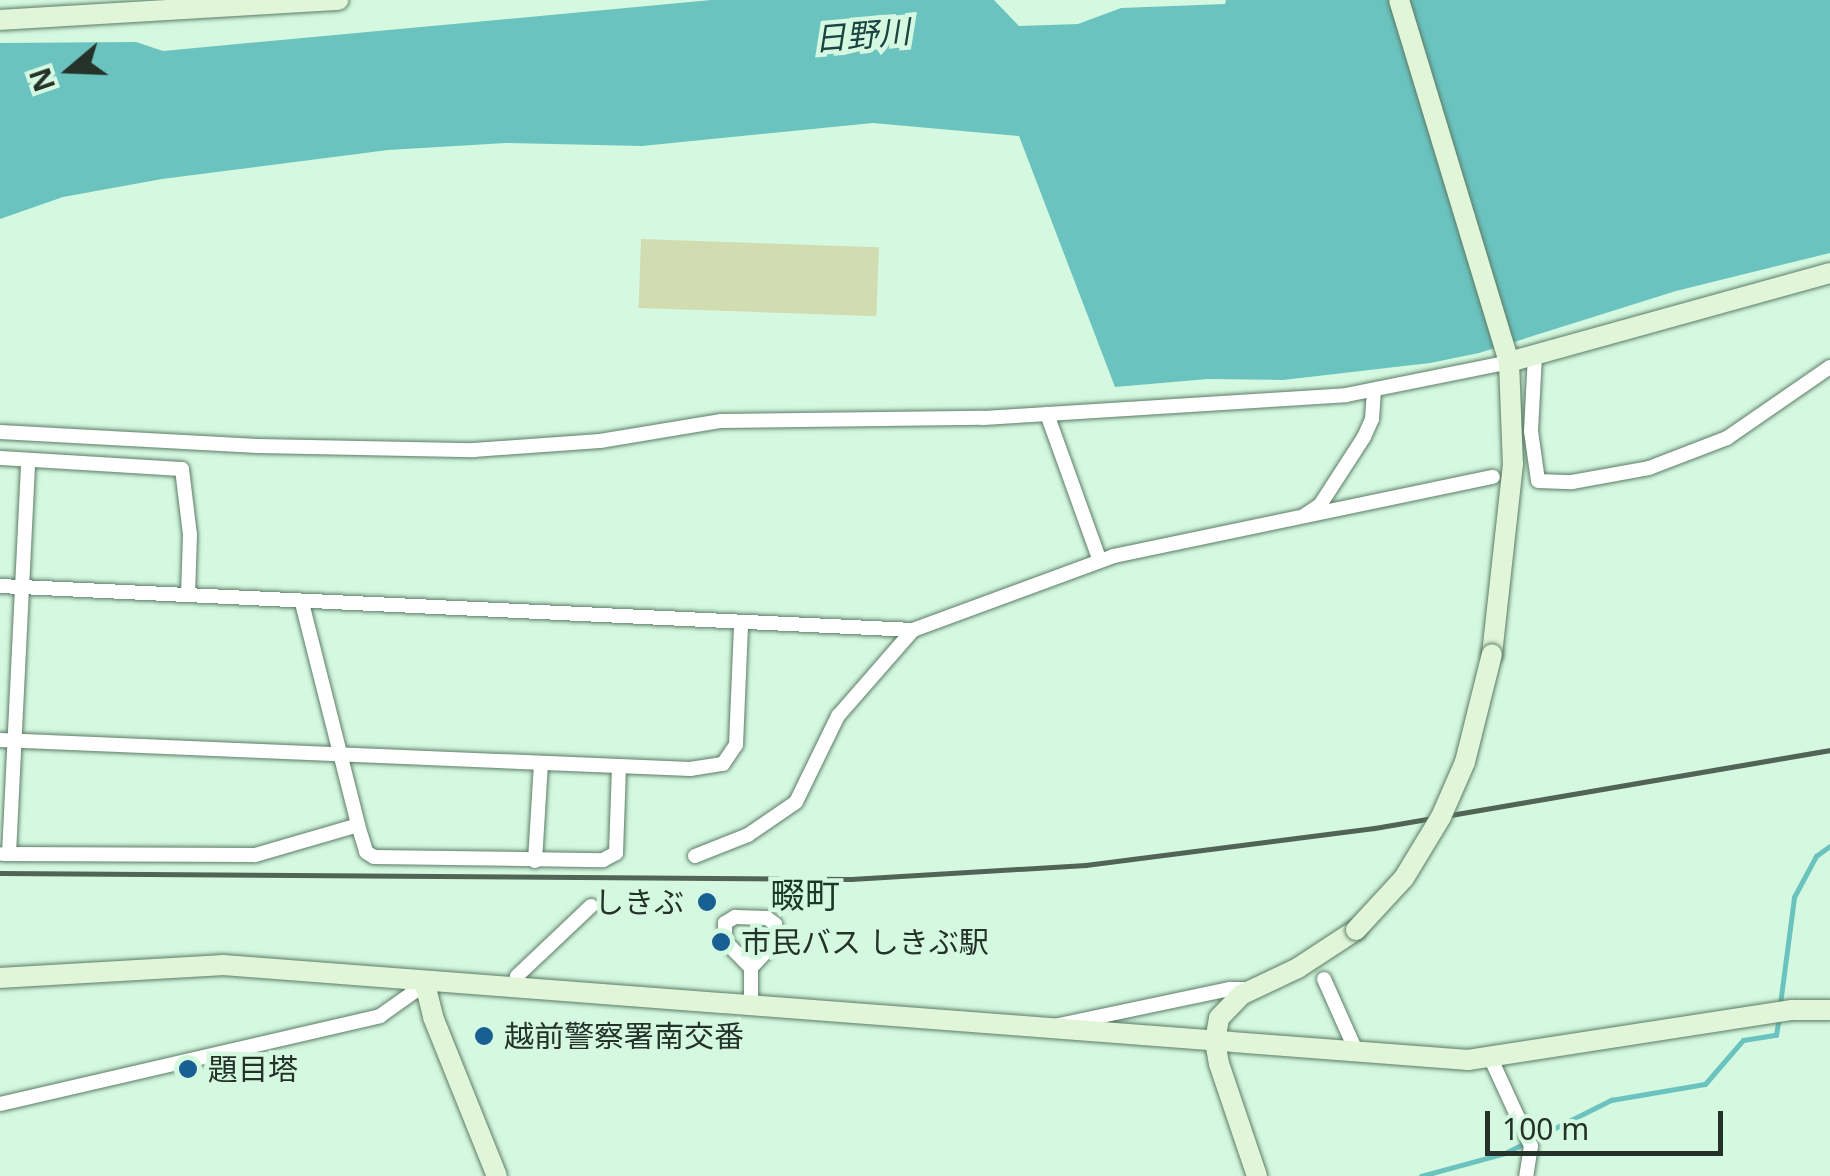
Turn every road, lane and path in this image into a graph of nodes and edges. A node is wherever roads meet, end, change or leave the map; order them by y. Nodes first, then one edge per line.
1 (338, 0) edge
2 (1399, 0) edge
3 (199, 4) edge
4 (0, 20) edge
5 (1830, 273) edge
6 (1535, 355) junction
7 (1508, 356) junction
8 (1830, 366) edge
9 (1374, 392) junction
10 (1047, 414) junction
11 (0, 432) edge
12 (0, 458) edge
13 (28, 460) junction
14 (1492, 477) dead end
15 (1296, 520) junction
16 (1100, 561) junction
17 (0, 586) edge
18 (22, 587) junction
19 (188, 595) junction
20 (302, 603) junction
21 (741, 624) junction
22 (913, 630) junction
23 (8, 740) edge
24 (341, 755) junction
25 (541, 764) junction
26 (618, 766) junction
27 (358, 826) junction
28 (5, 854) edge
29 (695, 856) dead end
30 (535, 861) junction
31 (591, 906) dead end
32 (751, 968) dead end
33 (0, 978) edge
34 (1324, 978) dead end
35 (425, 984) junction
36 (1252, 989) junction
37 (514, 990) junction
38 (751, 1006) junction
39 (1830, 1010) edge
40 (1044, 1029) junction
41 (1214, 1041) junction
42 (1357, 1052) junction
43 (1491, 1059) junction
44 (0, 1104) edge
45 (497, 1176) edge
46 (1258, 1176) edge
47 (1526, 1176) edge

1 - 3 street
2 - 7 street
3 - 4 street
5 - 6 street
6 - 7 street
6 - 8 street
7 - 9 street
7 - 36 street, bridge
9 - 10 street
9 - 15 street
10 - 11 street
10 - 16 street
12 - 13 street
13 - 18 street
13 - 19 street
14 - 15 street
15 - 16 street
16 - 22 street
17 - 18 street
18 - 19 street
18 - 23 street
19 - 20 street
20 - 21 street
20 - 24 street
21 - 22 street
21 - 26 street
22 - 29 street
23 - 24 street
23 - 28 street
24 - 25 street
24 - 27 street
25 - 26 street
25 - 30 street
26 - 30 street
27 - 28 street
27 - 30 street
31 - 37 street
32 - 38 street
33 - 35 street
34 - 42 street
35 - 37 street
35 - 44 street
35 - 45 street
36 - 40 street
36 - 41 street
37 - 38 street
38 - 40 street
39 - 43 street
40 - 41 street
41 - 42 street
41 - 46 street
42 - 43 street
43 - 47 street

